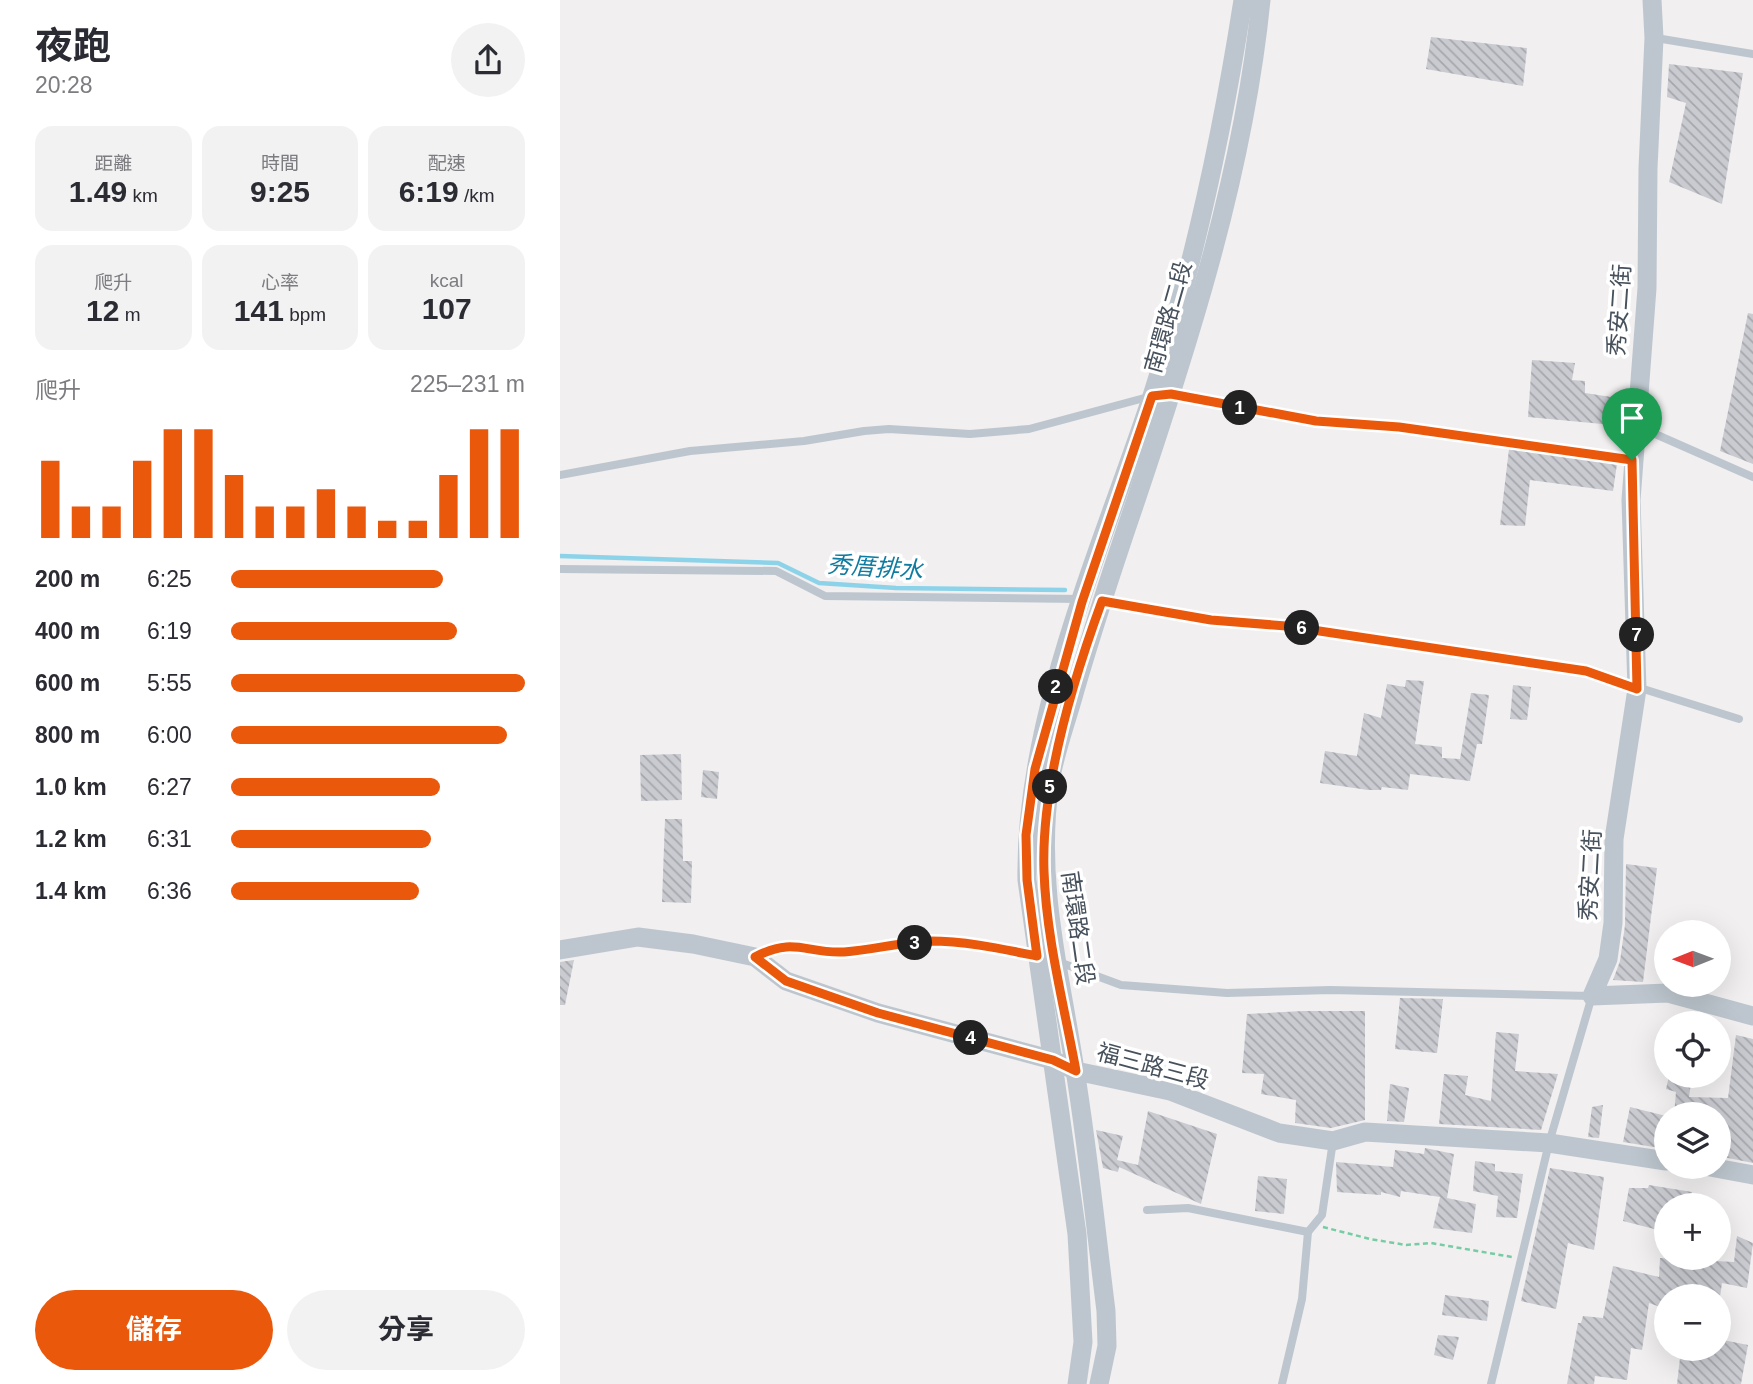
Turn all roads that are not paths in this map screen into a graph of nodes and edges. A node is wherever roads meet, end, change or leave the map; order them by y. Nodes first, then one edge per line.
1 (1243, 0) edge
2 (1261, 0) edge
3 (1652, 0) edge
4 (1654, 38) junction
5 (1753, 54) edge
6 (1171, 394) junction
7 (1152, 396) junction
8 (1635, 425) junction
9 (1632, 460) junction
10 (560, 475) edge
11 (1753, 477) edge
12 (560, 569) edge
13 (1092, 600) junction
14 (1637, 689) junction
15 (1740, 719) dead end
16 (560, 950) edge
17 (755, 957) junction
18 (1046, 958) junction
19 (1592, 996) junction
20 (1753, 1016) edge
21 (1053, 1060) junction
22 (1076, 1071) junction
23 (1333, 1140) junction
24 (1549, 1143) junction
25 (1654, 1159) edge
26 (1731, 1171) edge
27 (1753, 1175) edge
28 (1147, 1210) dead end
29 (1308, 1232) junction
30 (1077, 1384) edge
31 (1099, 1384) edge
32 (1282, 1384) edge
33 (1491, 1384) edge

1 - 7 street, 南環路二段
2 - 6 street, 南環路二段
3 - 4 street, 秀安二街
4 - 5 lane
4 - 8 street, 秀安二街
6 - 7 lane
6 - 9 lane
6 - 13 street, 南環路二段
7 - 10 lane
7 - 13 street, 南環路二段
8 - 9 street, 秀安二街
8 - 11 lane
9 - 14 street, 秀安二街
12 - 13 lane
13 - 14 lane
13 - 18 street, 南環路二段
14 - 15 lane
14 - 19 street, 秀安二街
16 - 17 street, 福三路三段
17 - 18 lane
17 - 21 street, 福三路三段
18 - 19 lane
18 - 21 street, 南環路二段
18 - 22 street, 南環路二段
19 - 20 street
19 - 24 lane
21 - 22 street, 福三路三段
21 - 30 street, 南環路二段
22 - 23 street, 福三路三段
22 - 31 street, 南環路二段
23 - 24 street, 福三路三段
23 - 29 lane
24 - 25 street, 福三路三段
24 - 33 lane
26 - 27 street
28 - 29 lane
29 - 32 lane

